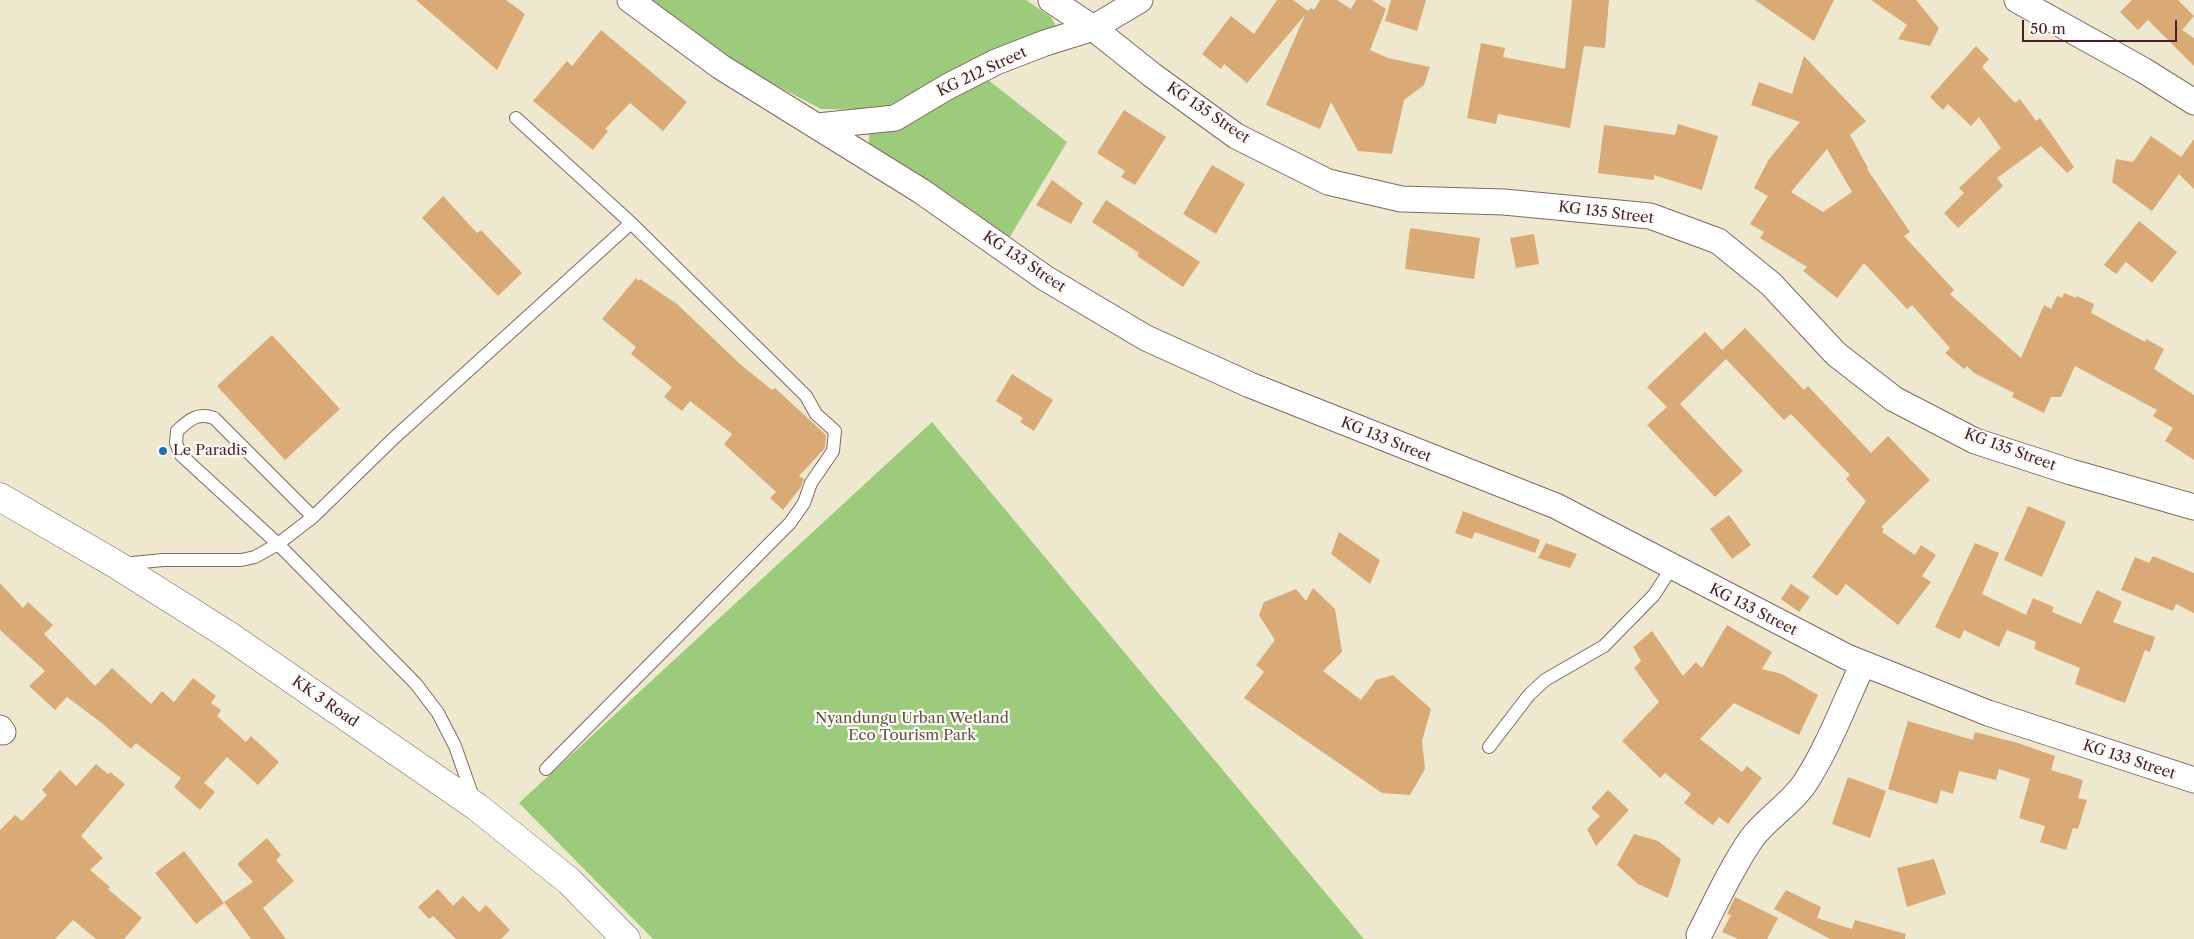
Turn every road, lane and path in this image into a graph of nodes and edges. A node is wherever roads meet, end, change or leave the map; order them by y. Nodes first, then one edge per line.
1 (630, 0) edge
2 (1051, 0) edge
3 (1140, 0) edge
4 (2017, 0) edge
5 (1094, 28) junction
6 (2194, 102) edge
7 (516, 118) dead end
8 (818, 126) junction
9 (631, 223) junction
10 (0, 497) edge
11 (2194, 507) edge
12 (313, 517) junction
13 (278, 544) junction
14 (117, 565) junction
15 (1672, 567) junction
16 (1863, 664) junction
17 (1489, 747) dead end
18 (546, 770) dead end
19 (2194, 780) edge
20 (477, 807) junction
21 (1699, 935) dead end
22 (626, 939) edge

1 - 8 street, KG 133 Street
2 - 5 street, KG 135 Street
3 - 5 street, KG 212 Street
4 - 6 street
5 - 8 street, KG 212 Street
5 - 11 street, KG 135 Street
7 - 9 lane
8 - 15 street, KG 133 Street
9 - 12 lane
9 - 18 lane
10 - 14 highway, KK 3 Road
12 - 13 lane
12 - 13 lane
13 - 14 lane
13 - 20 lane
14 - 20 highway, KK 3 Road
15 - 16 street, KG 133 Street
15 - 17 lane
16 - 19 street, KG 133 Street
16 - 21 street
20 - 22 highway, KK 3 Road

